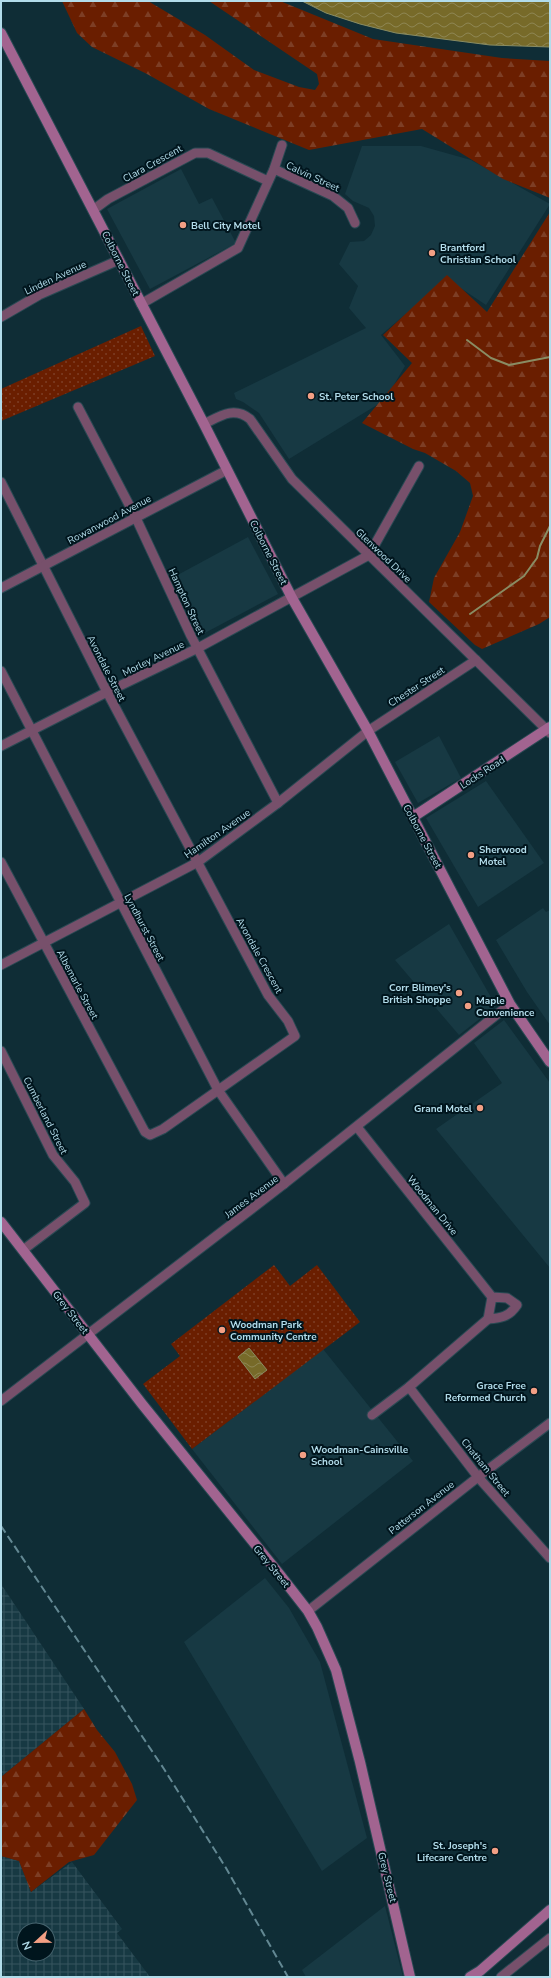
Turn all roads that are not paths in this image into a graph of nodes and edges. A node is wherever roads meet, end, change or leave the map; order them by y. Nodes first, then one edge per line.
1 (1, 33) edge
2 (282, 145) dead end
3 (274, 169) junction
4 (268, 181) junction
5 (92, 210) junction
6 (355, 223) dead end
7 (119, 260) junction
8 (141, 304) junction
9 (1, 317) edge
10 (78, 407) dead end
11 (204, 424) junction
12 (419, 466) dead end
13 (227, 470) junction
14 (1, 482) edge
15 (136, 518) junction
16 (369, 555) junction
17 (42, 566) junction
18 (1, 588) edge
19 (292, 598) junction
20 (198, 648) junction
21 (476, 660) junction
22 (1, 671) edge
23 (107, 692) junction
24 (32, 730) junction
25 (549, 730) edge
26 (368, 731) junction
27 (1, 746) edge
28 (278, 803) junction
29 (413, 817) junction
30 (1, 862) edge
31 (198, 862) junction
32 (121, 902) junction
33 (44, 944) junction
34 (1, 965) edge
35 (510, 1004) junction
36 (1, 1051) edge
37 (550, 1062) edge
38 (218, 1090) junction
39 (357, 1127) junction
40 (284, 1184) junction
41 (1, 1222) edge
42 (23, 1250) junction
43 (492, 1297) junction
44 (488, 1319) junction
45 (88, 1334) junction
46 (409, 1387) junction
47 (1, 1401) edge
48 (372, 1415) dead end
49 (550, 1423) edge
50 (478, 1477) junction
51 (546, 1547) edge
52 (550, 1558) edge
53 (308, 1612) junction
54 (550, 1910) edge
55 (550, 1938) edge
56 (513, 1973) edge
57 (478, 1974) edge
58 (410, 1977) edge
59 (470, 1977) edge
60 (501, 1977) edge

1 - 5 main road, Colborne Street
2 - 3 street
3 - 4 street
3 - 6 street, Calvin Street
4 - 5 street, Clara Crescent
4 - 8 street
5 - 7 main road, Colborne Street
7 - 8 main road, Colborne Street
7 - 9 street, Linden Avenue
8 - 11 main road, Colborne Street
10 - 15 street, Hampton Street
11 - 13 main road, Colborne Street
11 - 16 street, Glenwood Drive
12 - 16 street
13 - 15 street, Rowanwood Avenue
13 - 19 main road, Colborne Street
14 - 17 street, Avondale Street
15 - 17 street, Rowanwood Avenue
15 - 20 street, Hampton Street
16 - 19 street, Morley Avenue
16 - 21 street, Glenwood Drive
17 - 18 street, Rowanwood Avenue
17 - 23 street, Avondale Street
19 - 20 street, Morley Avenue
19 - 26 main road, Colborne Street
20 - 23 street, Morley Avenue
20 - 28 street, Hampton Street
21 - 25 street, Glenwood Drive
21 - 26 street, Chester Street
22 - 24 street, Lyndhurst Street
23 - 24 street, Morley Avenue
23 - 31 street, Avondale Street
24 - 27 street, Morley Avenue
24 - 32 street, Lyndhurst Street
25 - 29 main road, Locks Road
26 - 28 street, Hamilton Avenue
26 - 29 main road, Colborne Street
28 - 31 street, Hamilton Avenue
29 - 35 main road, Colborne Street
30 - 33 street, Albemarle Street
31 - 32 street, Hamilton Avenue
31 - 38 street, Avondale Crescent
32 - 33 street, Hamilton Avenue
32 - 38 street, Lyndhurst Street
33 - 34 street, Hamilton Avenue
33 - 38 street, Albemarle Street
35 - 37 main road, Colborne Street
35 - 39 street, James Avenue
36 - 42 street, Cumberland Street
38 - 40 street, Lyndhurst Street
39 - 40 street, James Avenue
39 - 43 street, Woodman Drive
40 - 45 street, James Avenue
41 - 42 main road, Grey Street
42 - 45 main road, Grey Street
43 - 44 street
43 - 44 street
44 - 46 street
45 - 47 street, James Avenue
45 - 53 main road, Grey Street
46 - 48 street
46 - 50 street, Chatham Street
49 - 50 street, Patterson Avenue
50 - 51 street, Chatham Street
50 - 53 street, Patterson Avenue
51 - 52 street, Chatham Street
53 - 58 main road, Grey Street
54 - 57 main road
55 - 56 street
56 - 60 street
57 - 59 main road

